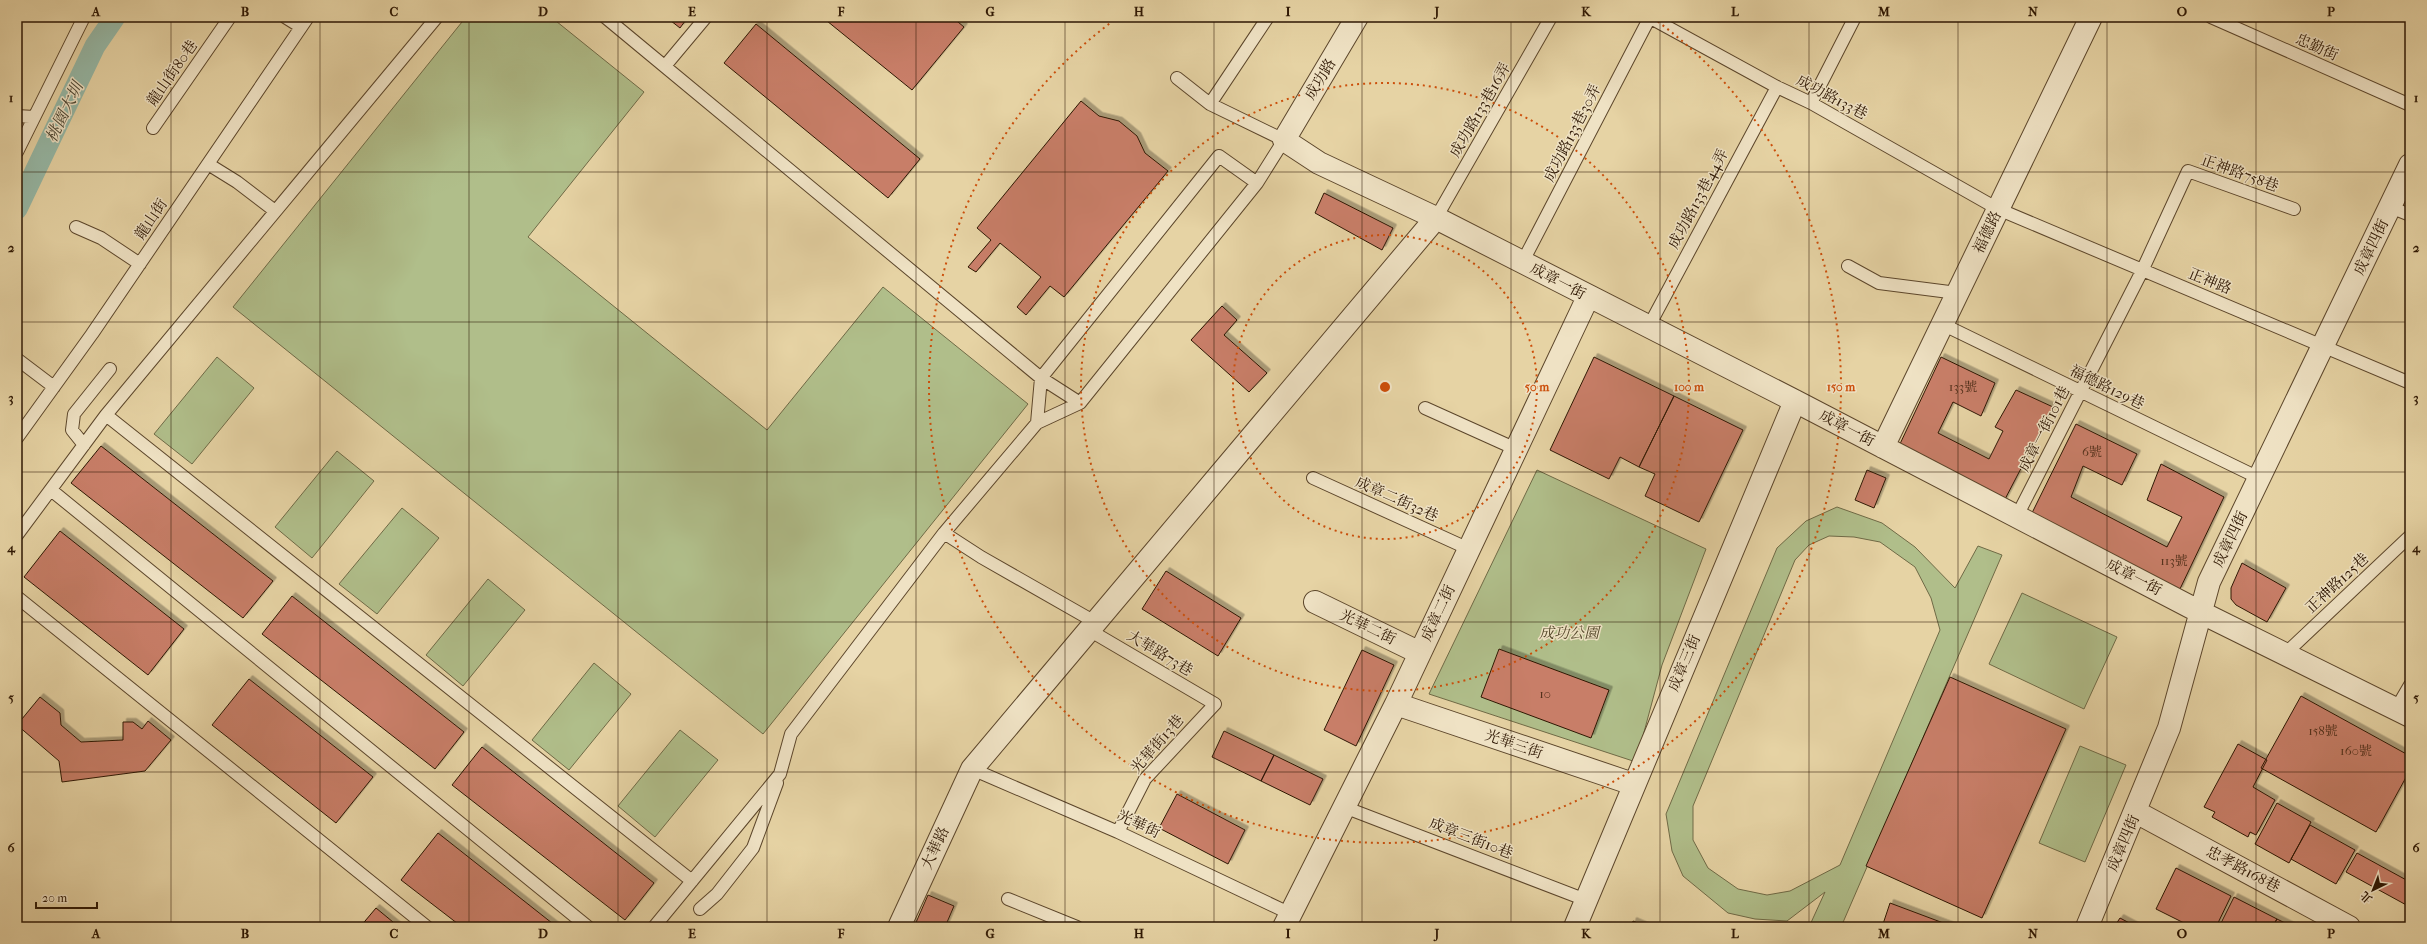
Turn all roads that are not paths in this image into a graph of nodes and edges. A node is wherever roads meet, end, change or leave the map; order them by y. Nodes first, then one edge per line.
1 (84, 17) edge
2 (230, 17) edge
3 (285, 17) edge
4 (437, 17) edge
5 (605, 17) edge
6 (706, 17) edge
7 (1268, 17) edge
8 (1357, 17) edge
9 (1551, 17) edge
10 (1650, 17) edge
11 (1855, 17) edge
12 (2091, 17) edge
13 (2211, 17) edge
14 (305, 22) edge
15 (665, 66) junction
16 (1176, 78) dead end
17 (1777, 87) junction
18 (1811, 103) junction
19 (1210, 104) junction
20 (2410, 105) edge
21 (17, 116) edge
22 (34, 117) junction
23 (153, 128) dead end
24 (1284, 140) junction
25 (17, 152) edge
26 (208, 164) junction
27 (2410, 165) edge
28 (1257, 183) junction
29 (2390, 208) junction
30 (1998, 209) junction
31 (2294, 209) dead end
32 (275, 211) junction
33 (2410, 215) edge
34 (1436, 218) junction
35 (76, 227) dead end
36 (1522, 263) junction
37 (140, 264) junction
38 (1848, 266) dead end
39 (2142, 271) junction
40 (1957, 293) junction
41 (1588, 297) junction
42 (1942, 324) junction
43 (1649, 326) junction
44 (2324, 345) junction
45 (17, 359) edge
46 (110, 369) dead end
47 (1041, 378) junction
48 (2410, 383) edge
49 (54, 387) junction
50 (2081, 392) junction
51 (1795, 401) junction
52 (1080, 403) junction
53 (1425, 408) dead end
54 (106, 415) junction
55 (1037, 424) junction
56 (17, 438) edge
57 (84, 444) junction
58 (1883, 447) junction
59 (1516, 449) junction
60 (1313, 478) dead end
61 (2259, 478) junction
62 (51, 490) junction
63 (2017, 516) junction
64 (944, 533) junction
65 (17, 535) edge
66 (2410, 536) edge
67 (1469, 549) junction
68 (17, 597) edge
69 (1316, 602) dead end
70 (2202, 613) junction
71 (1092, 626) junction
72 (1420, 653) junction
73 (2285, 654) junction
74 (2410, 685) edge
75 (1215, 704) joint
76 (1396, 704) junction
77 (2403, 712) edge
78 (972, 769) junction
79 (780, 774) junction
80 (1633, 784) junction
81 (1344, 807) junction
82 (2136, 812) junction
83 (1118, 832) junction
84 (692, 880) junction
85 (1008, 899) dead end
86 (1586, 900) junction
87 (700, 909) dead end
88 (1288, 920) edge
89 (427, 927) edge
90 (588, 927) edge
91 (654, 927) edge
92 (899, 927) edge
93 (1077, 927) edge
94 (1575, 927) edge
95 (2087, 927) edge
96 (2349, 927) edge

1 - 22 lane
2 - 23 lane, 龍山街80巷
3 - 14 lane
4 - 32 lane
5 - 15 lane
6 - 15 lane
7 - 19 lane
8 - 24 street, 成功路
9 - 34 lane, 成功路133巷16弄
10 - 17 lane, 成功路133巷
10 - 36 lane, 成功路133巷30弄
11 - 18 lane
12 - 30 street, 福德路
13 - 20 lane, 忠勤街
14 - 26 lane, 龍山街
15 - 47 lane
16 - 19 lane
17 - 18 lane, 成功路133巷
17 - 43 lane, 成功路133巷44弄
18 - 30 lane, 成功路133巷
19 - 24 lane
21 - 22 lane
22 - 25 lane
24 - 28 lane
24 - 34 street, 成章一街
26 - 32 lane
26 - 37 lane, 龍山街
27 - 29 street, 成章四街
28 - 47 lane
28 - 52 lane
29 - 33 lane
29 - 44 street, 成章四街
30 - 39 lane, 正神路
30 - 40 street, 福德路
31 - 39 lane, 正神路758巷
32 - 54 lane
34 - 36 street, 成章一街
34 - 71 street, 大華路
35 - 37 lane
36 - 41 street, 成章一街
37 - 49 lane, 龍山街
38 - 40 lane
39 - 44 lane, 正神路
39 - 50 lane, 成章一街101巷
40 - 42 street, 福德路
41 - 43 street, 成章一街
41 - 59 street, 成章二街
42 - 50 lane, 福德路129巷
42 - 58 street, 福德路
43 - 51 street, 成章一街
44 - 48 lane, 正神路
44 - 61 street, 成章四街
45 - 49 lane
46 - 57 lane
47 - 52 lane
47 - 55 lane
49 - 56 lane, 龍山街
50 - 61 lane, 福德路129巷
50 - 63 lane, 成章一街101巷
51 - 58 street, 成章一街
51 - 80 street, 成章三街
52 - 55 lane
53 - 59 lane
54 - 57 lane
54 - 84 lane
55 - 64 lane
57 - 62 lane
58 - 63 street, 成章一街
59 - 67 street, 成章二街
60 - 67 lane, 成章二街32巷
61 - 70 street, 成章四街
62 - 65 lane
62 - 90 lane
63 - 70 street, 成章一街
64 - 71 lane, 大華路73巷
64 - 79 lane
66 - 73 lane, 正神路125巷
67 - 72 street, 成章二街
68 - 89 lane
69 - 72 street, 光華二街
70 - 73 street, 成章一街
70 - 82 street, 成章四街
71 - 75 lane, 大華路73巷
71 - 78 street, 大華路
72 - 76 street, 成章二街
73 - 77 street, 成章一街
74 - 77 lane
75 - 83 lane, 光華街13巷
76 - 80 street, 光華三街
76 - 81 street, 成章二街
78 - 83 lane, 光華街
78 - 92 street, 大華路
79 - 84 lane
79 - 87 lane
80 - 86 street, 成章三街
81 - 86 lane, 成章三街10巷
81 - 88 street, 成章二街
82 - 95 street, 成章四街
82 - 96 street, 忠孝路168巷
83 - 88 lane, 光華街
84 - 91 lane
85 - 93 lane
86 - 94 street, 成章三街

